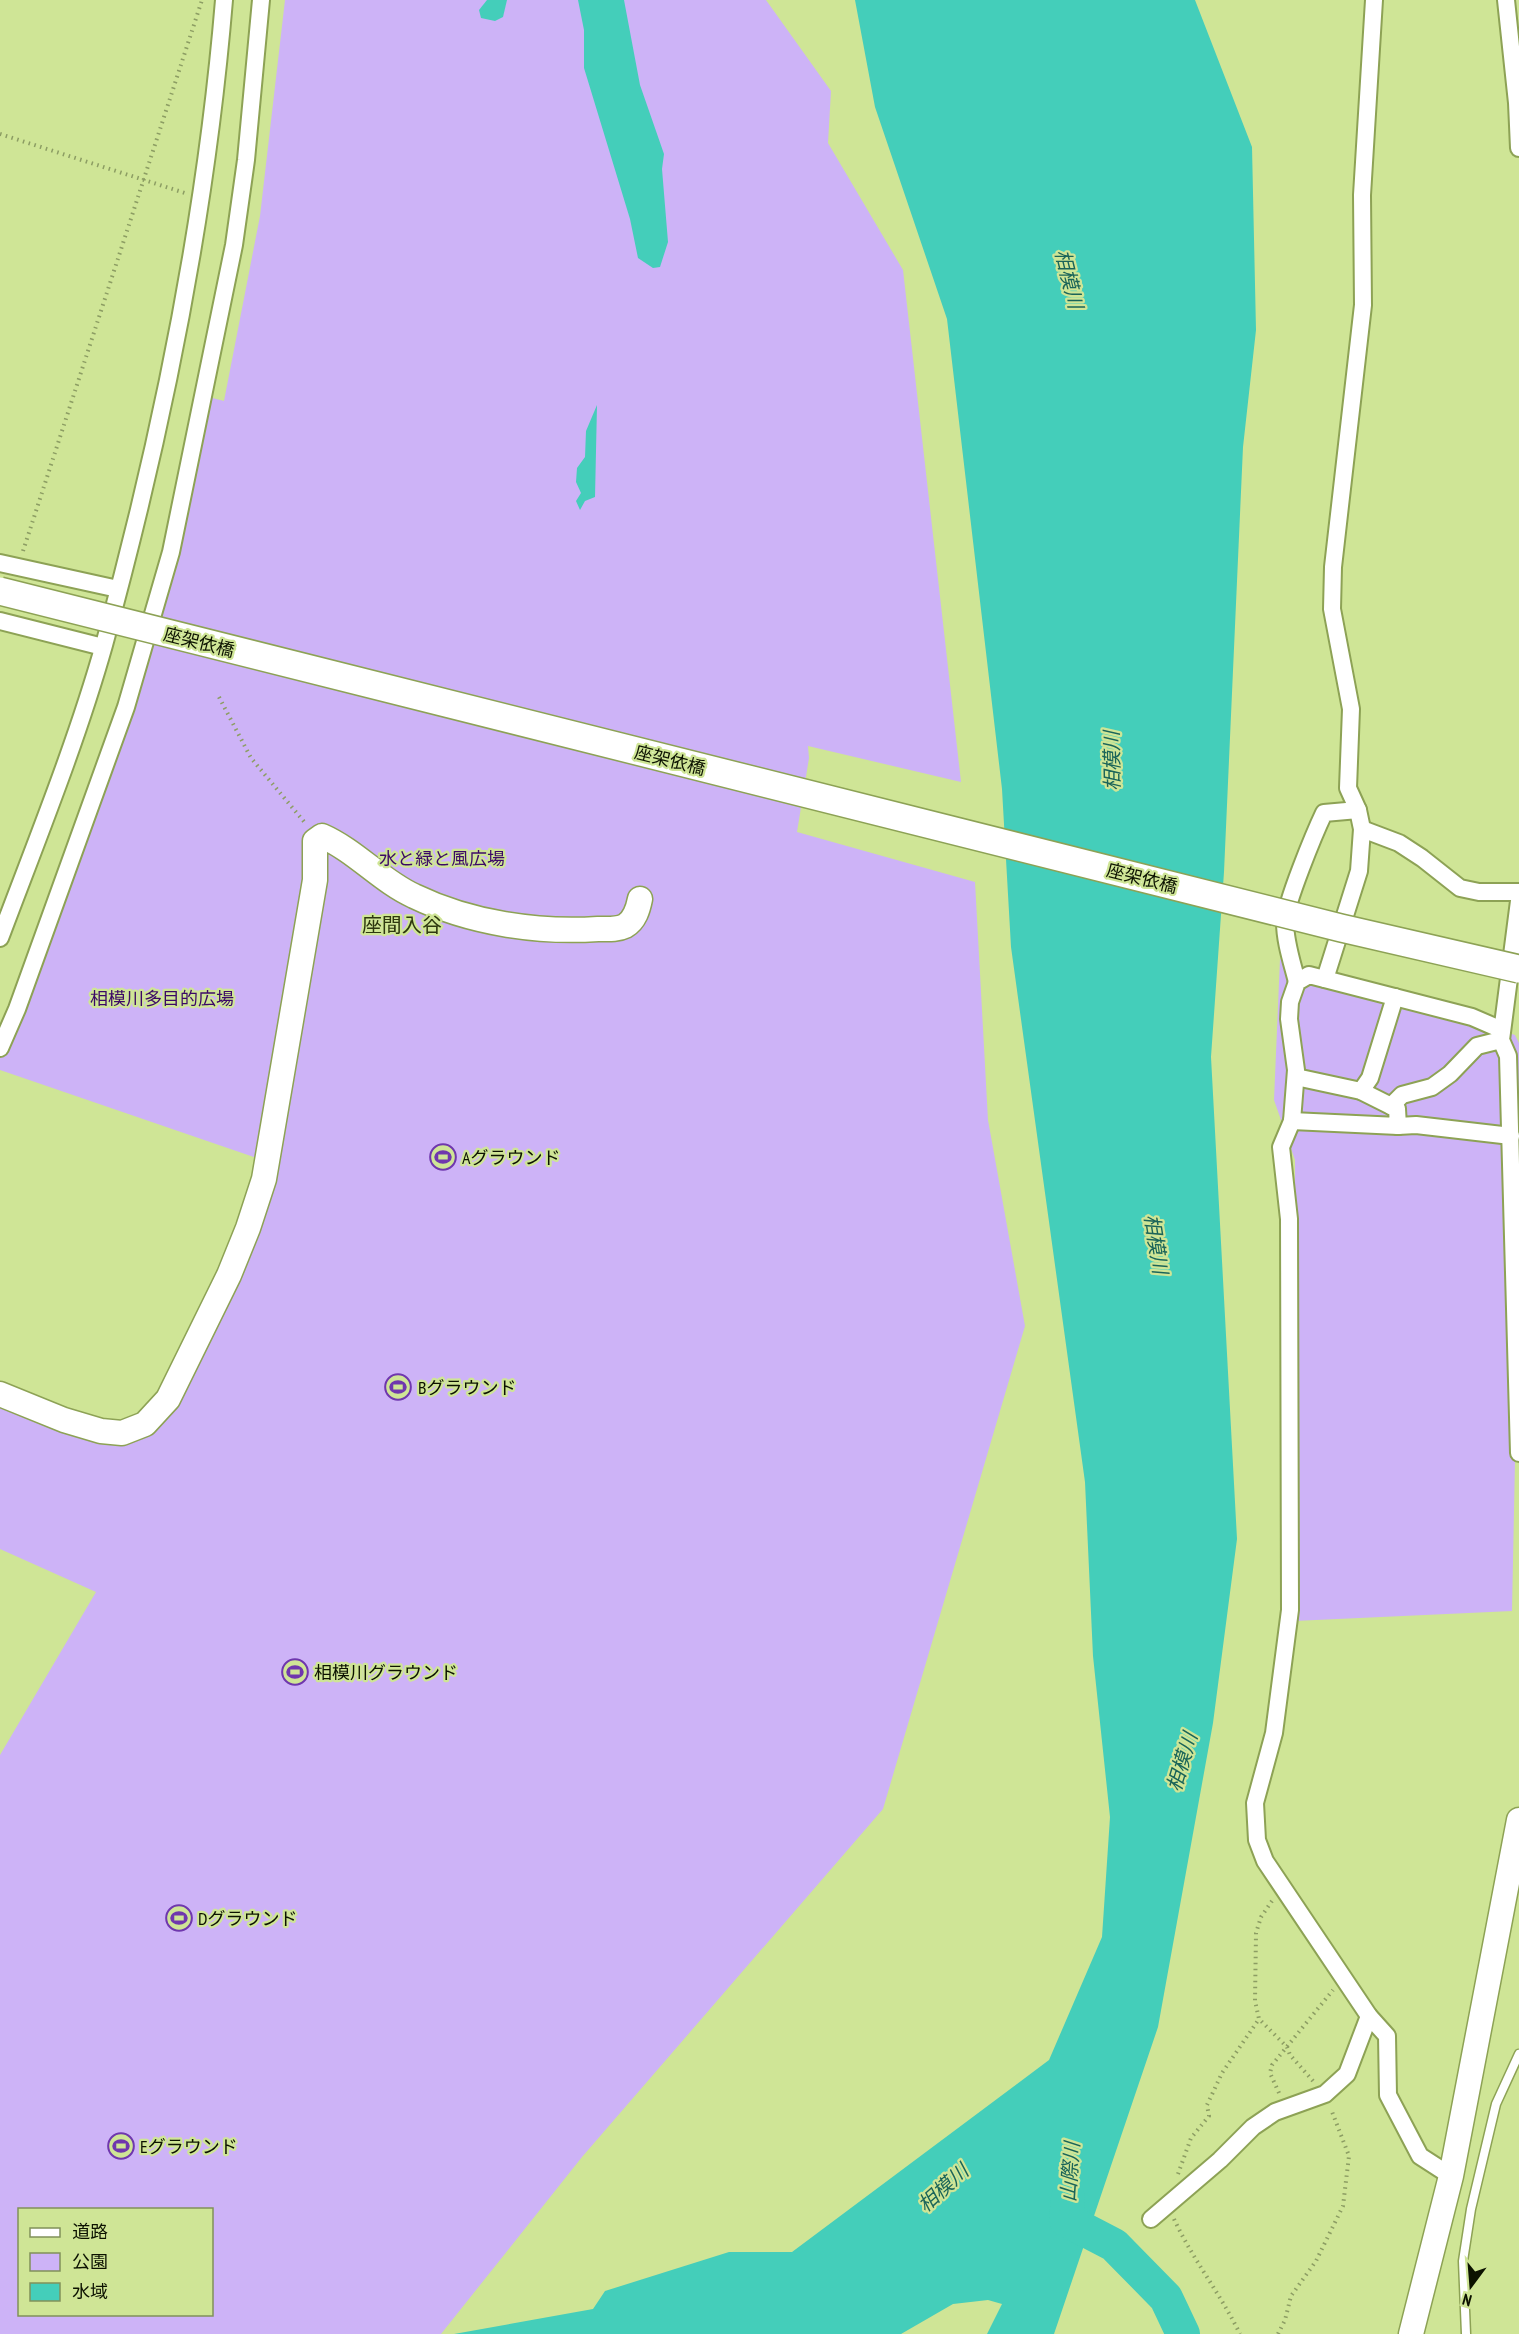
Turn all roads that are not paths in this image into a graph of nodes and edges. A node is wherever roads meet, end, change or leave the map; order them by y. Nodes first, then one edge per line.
1 (224, 0) edge
2 (261, 0) edge
3 (1374, 0) edge
4 (1506, 0) edge
5 (1519, 148) edge
6 (0, 563) edge
7 (118, 589) junction
8 (0, 591) edge
9 (0, 621) edge
10 (104, 647) junction
11 (1358, 810) junction
12 (1362, 829) junction
13 (1519, 892) edge
14 (640, 899) dead end
15 (1519, 901) edge
16 (1341, 928) junction
17 (0, 938) edge
18 (1519, 969) edge
19 (1325, 978) junction
20 (1519, 980) edge
21 (1297, 982) junction
22 (1395, 997) junction
23 (1501, 1035) junction
24 (0, 1048) edge
25 (1296, 1077) junction
26 (1361, 1091) junction
27 (1391, 1107) junction
28 (1292, 1122) junction
29 (1398, 1126) junction
30 (1510, 1136) junction
31 (0, 1394) edge
32 (1519, 1453) edge
33 (1519, 1820) edge
34 (1369, 2016) junction
35 (1519, 2054) edge
36 (1451, 2176) junction
37 (1151, 2219) dead end
38 (1411, 2334) edge
39 (1466, 2334) edge

1 - 7 street
2 - 24 street
3 - 11 street
4 - 5 street
6 - 7 street
7 - 10 street
8 - 16 main road, 座架依橋, bridge
9 - 10 street
10 - 17 street
11 - 12 street
11 - 21 street
12 - 13 street
12 - 19 street
14 - 31 street
15 - 23 street
16 - 18 main road, 座架依橋, bridge
16 - 20 main road, 座架依橋, bridge
19 - 21 street
19 - 22 street
21 - 25 street
22 - 23 street
22 - 26 street
23 - 27 street
23 - 30 street
25 - 26 street
25 - 28 street
26 - 27 street
27 - 29 street
28 - 29 street
28 - 34 street
29 - 30 street
30 - 32 street
33 - 36 street
34 - 36 street
34 - 37 street
35 - 39 lane
36 - 38 street

